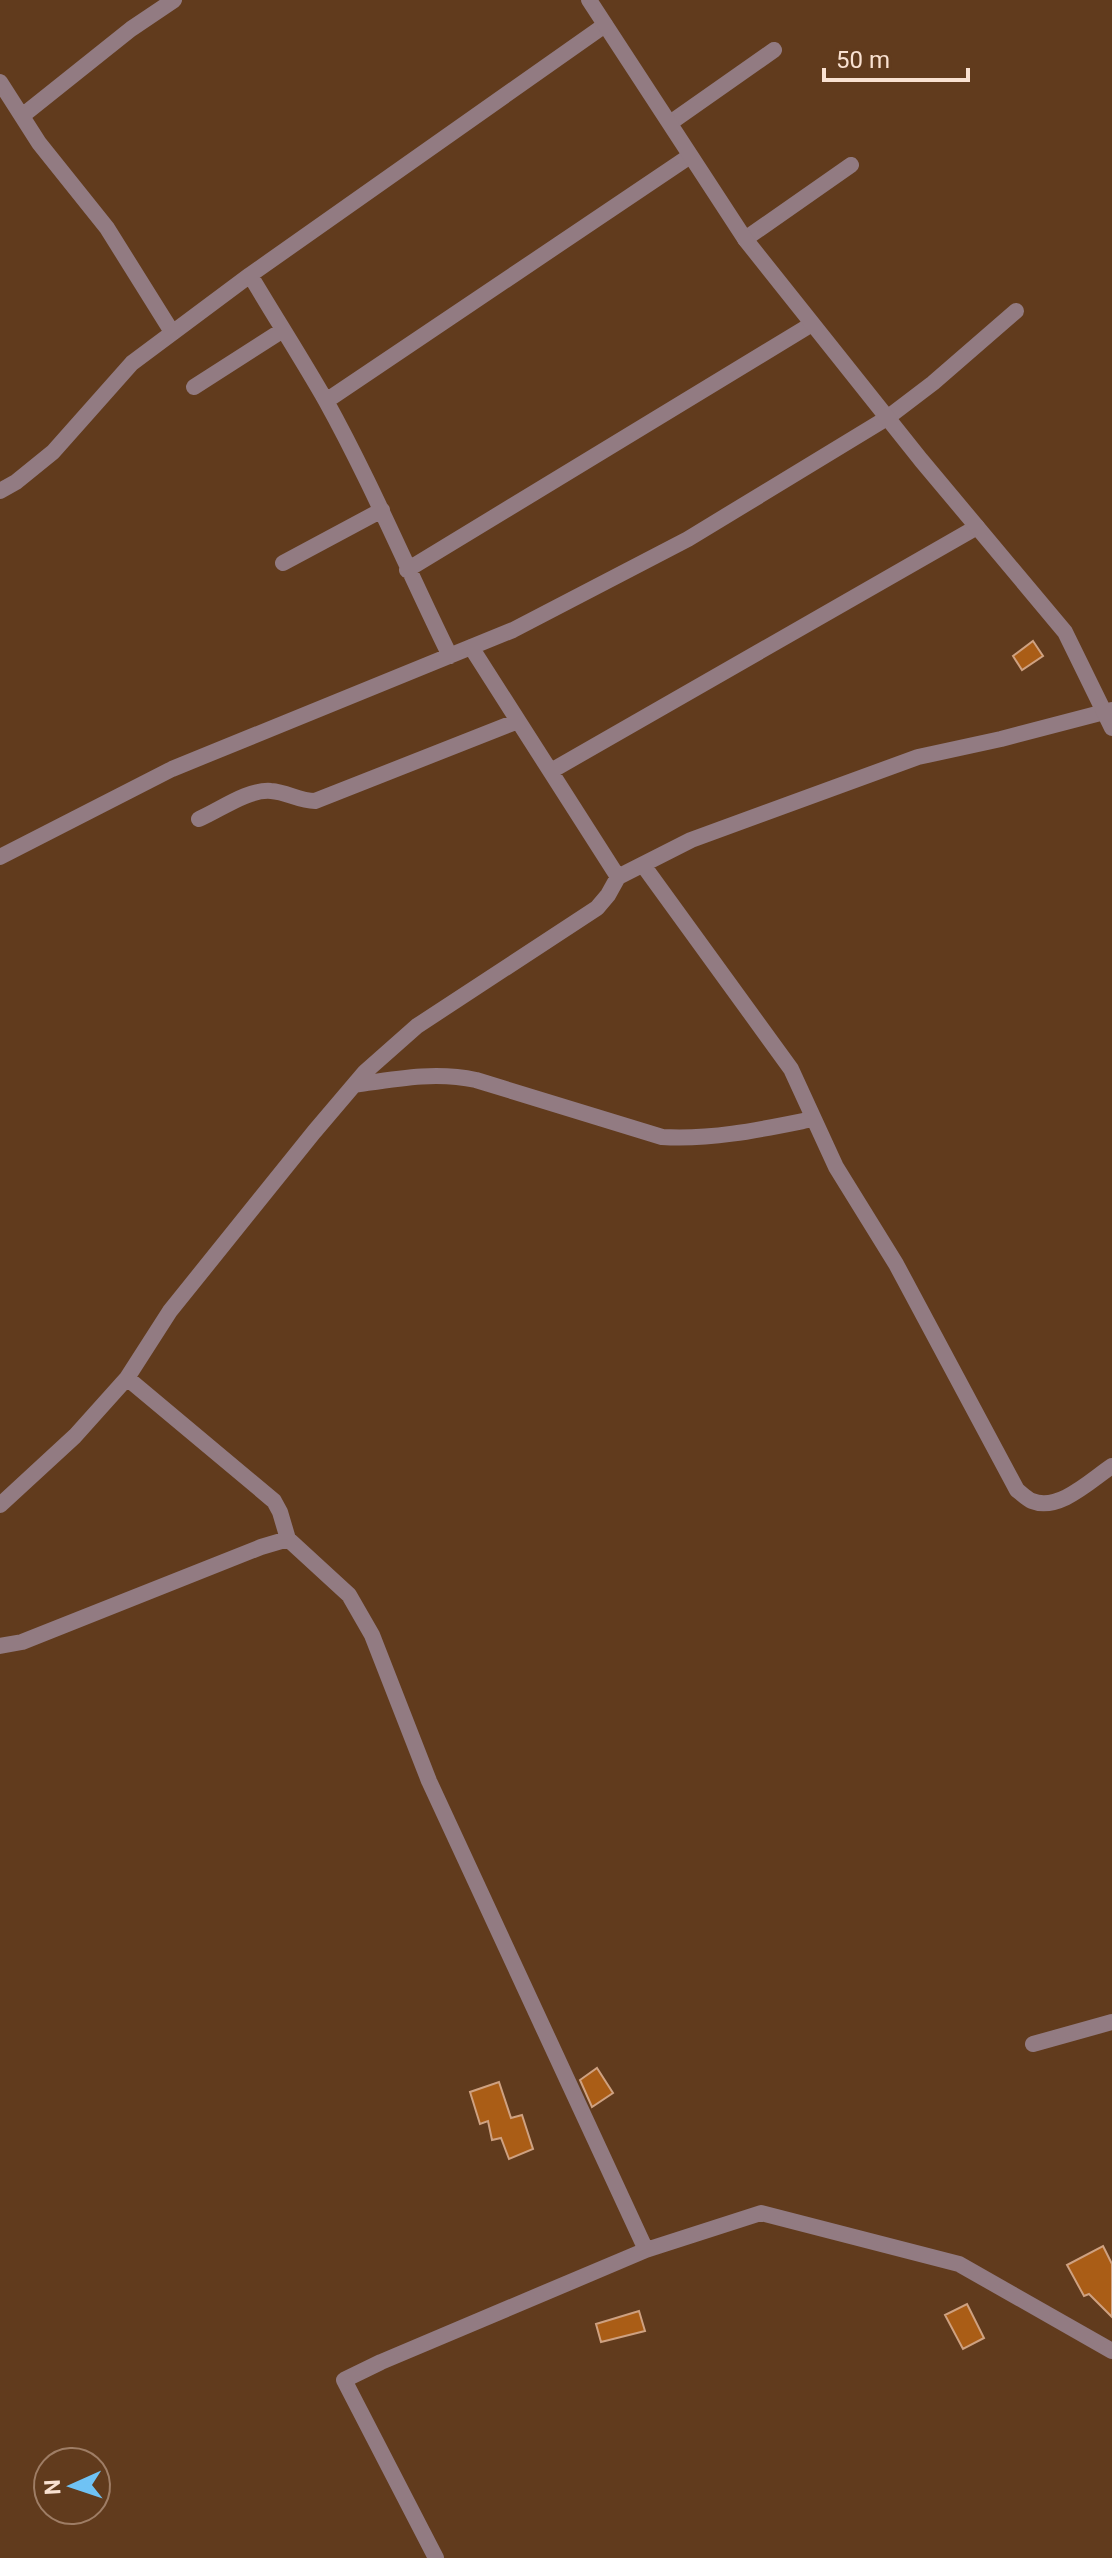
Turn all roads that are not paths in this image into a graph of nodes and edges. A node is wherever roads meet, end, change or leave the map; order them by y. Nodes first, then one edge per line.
1 (174, 0) edge
2 (589, 0) edge
3 (605, 25) junction
4 (774, 50) dead end
5 (0, 82) edge
6 (22, 116) junction
7 (670, 123) junction
8 (690, 156) junction
9 (851, 165) dead end
10 (745, 239) junction
11 (250, 275) junction
12 (1016, 311) dead end
13 (812, 324) junction
14 (283, 330) junction
15 (172, 332) junction
16 (194, 387) dead end
17 (326, 401) junction
18 (887, 418) junction
19 (0, 491) edge
20 (382, 510) junction
21 (977, 527) junction
22 (283, 563) dead end
23 (407, 570) junction
24 (471, 647) junction
25 (450, 656) junction
26 (1110, 717) edge
27 (518, 721) junction
28 (551, 771) junction
29 (199, 819) dead end
30 (0, 857) edge
31 (643, 865) junction
32 (618, 877) junction
33 (354, 1085) junction
34 (813, 1119) junction
35 (127, 1378) junction
36 (1112, 1466) edge
37 (0, 1505) edge
38 (288, 1539) junction
39 (0, 1646) edge
40 (1112, 2022) edge
41 (1033, 2044) dead end
42 (646, 2250) junction
43 (1112, 2351) edge
44 (436, 2558) edge

1 - 6 street
2 - 3 street
3 - 7 street
3 - 11 street
4 - 7 street
5 - 6 street
6 - 15 street
7 - 8 street
8 - 10 street
8 - 17 street
9 - 10 street
10 - 13 street
11 - 14 street
11 - 15 street
12 - 18 street
13 - 18 street
13 - 23 street
14 - 16 street
14 - 17 street
15 - 19 street
17 - 20 street
18 - 21 street
18 - 24 street
20 - 22 street
20 - 23 street
21 - 26 street
21 - 28 street
23 - 25 street
24 - 25 street
24 - 27 street
25 - 30 street
26 - 31 street
27 - 28 street
27 - 29 street
28 - 32 street
31 - 32 street
31 - 34 street
32 - 33 street
33 - 34 street
33 - 35 street
34 - 36 street
35 - 37 street
35 - 38 street
38 - 39 street
38 - 42 street
40 - 41 street
42 - 43 street
42 - 44 street

